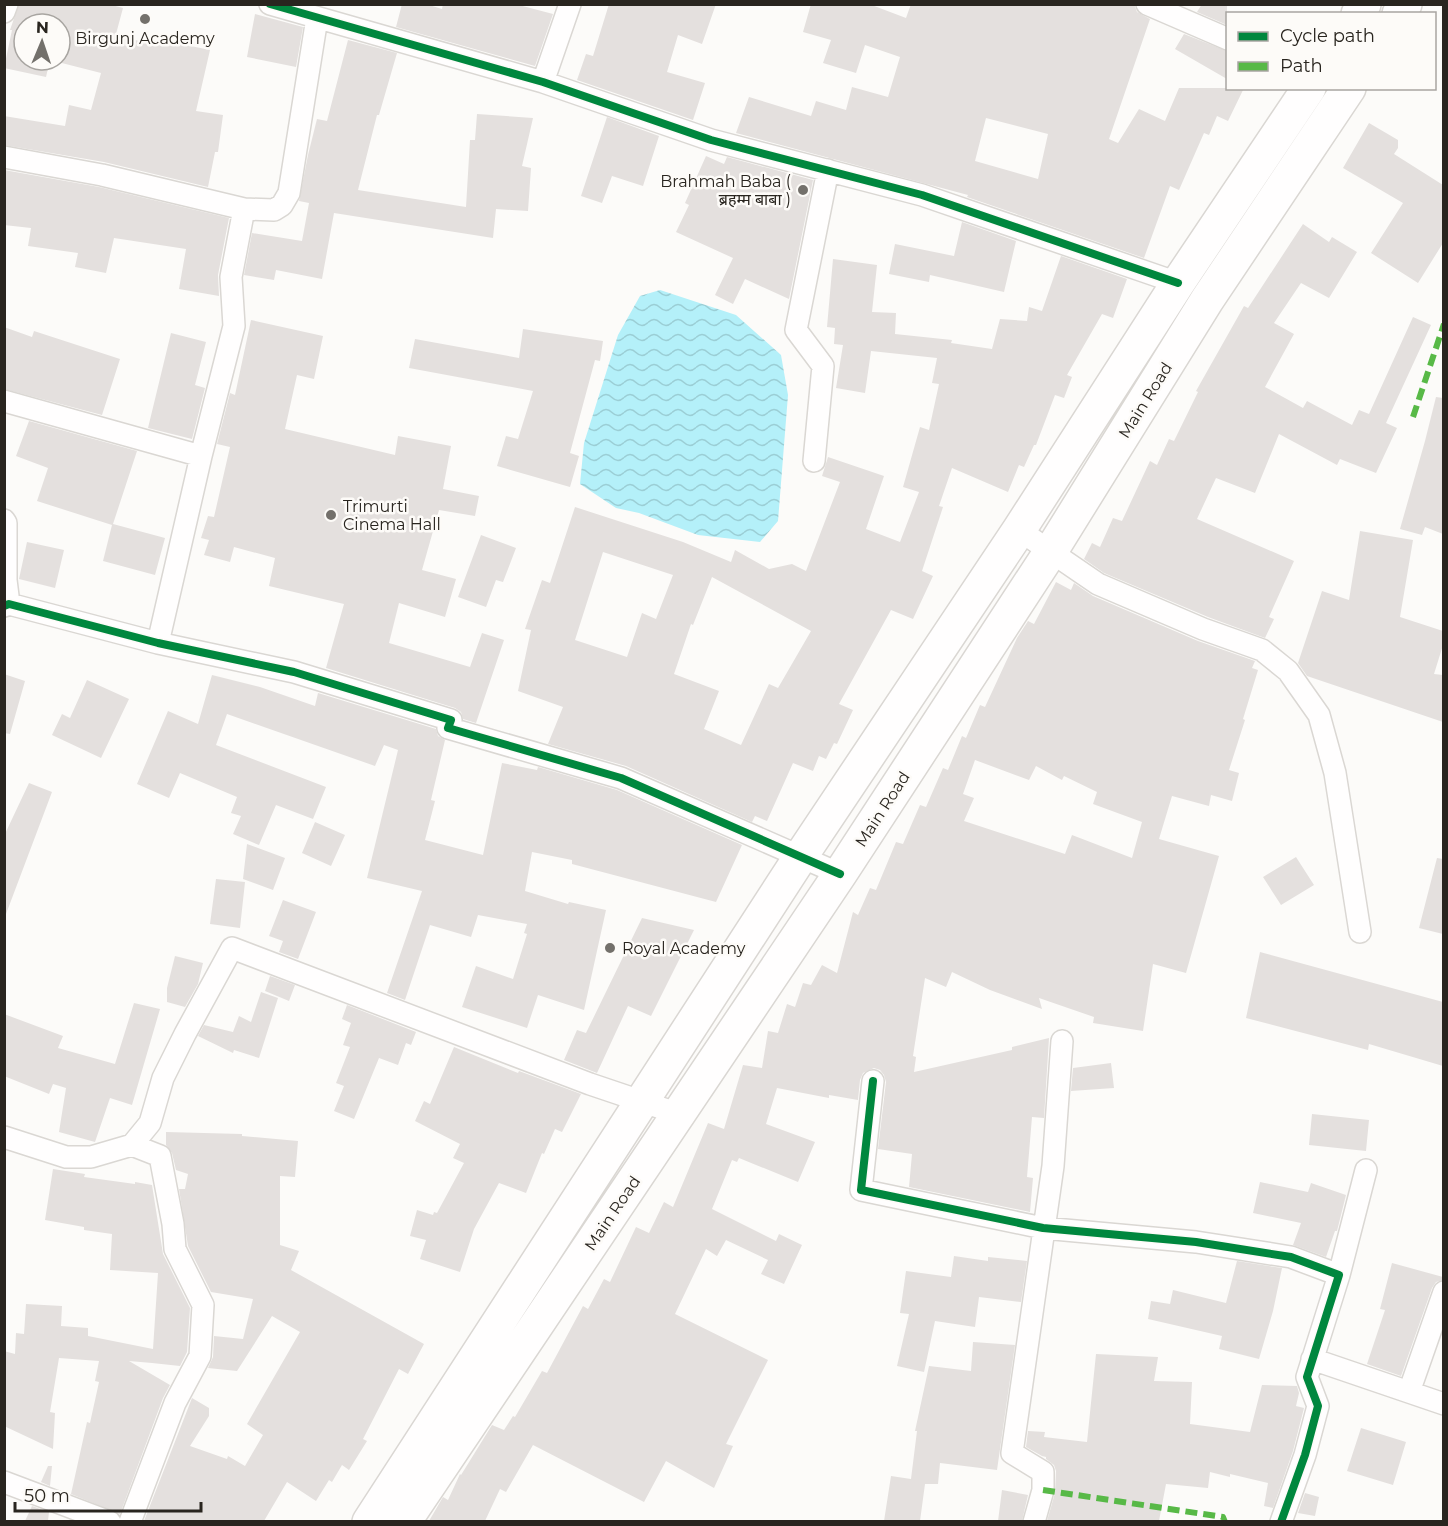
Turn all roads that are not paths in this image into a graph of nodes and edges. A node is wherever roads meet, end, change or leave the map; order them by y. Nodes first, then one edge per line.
1 (7, 4) edge
2 (270, 4) edge
3 (570, 4) edge
4 (1147, 4) edge
5 (4, 12) edge
6 (317, 18) junction
7 (1226, 39) edge
8 (543, 82) junction
9 (1309, 90) edge
10 (1345, 90) edge
11 (4, 157) edge
12 (828, 170) junction
13 (244, 209) junction
14 (1178, 283) junction
15 (4, 401) edge
16 (201, 456) junction
17 (814, 461) dead end
18 (4, 520) edge
19 (1019, 530) junction
20 (1051, 551) junction
21 (7, 605) edge
22 (158, 643) junction
23 (801, 856) junction
24 (840, 874) junction
25 (1360, 932) dead end
26 (1062, 1041) dead end
27 (873, 1081) dead end
28 (643, 1101) junction
29 (679, 1114) junction
30 (4, 1137) edge
31 (132, 1145) junction
32 (1365, 1170) dead end
33 (1043, 1228) junction
34 (1339, 1275) junction
35 (1443, 1292) edge
36 (1312, 1359) junction
37 (1409, 1392) junction
38 (1443, 1404) edge
39 (4, 1482) edge
40 (110, 1521) edge
41 (130, 1521) edge
42 (369, 1521) edge
43 (404, 1521) edge
44 (1034, 1521) edge
45 (1281, 1521) edge

1 - 5 street
2 - 6 street
3 - 8 street
4 - 7 street
6 - 8 street
6 - 13 street
8 - 12 street
9 - 14 main road, Main Road
10 - 20 main road, Main Road
11 - 13 street
12 - 14 street
12 - 17 street
13 - 16 street
14 - 19 main road, Main Road
15 - 16 street
16 - 22 street
18 - 21 street
19 - 20 street
19 - 23 main road, Main Road
20 - 24 main road, Main Road
20 - 25 street
21 - 22 street
22 - 23 street
23 - 24 street
23 - 28 main road, Main Road
24 - 29 main road, Main Road
26 - 33 street
27 - 33 street
28 - 29 street
28 - 31 street
28 - 42 main road, Main Road
29 - 43 main road, Main Road
30 - 31 street
31 - 41 street
32 - 34 street
33 - 34 street
33 - 44 street
34 - 36 street
35 - 37 street
36 - 37 street
36 - 45 street
37 - 38 street
39 - 40 street

